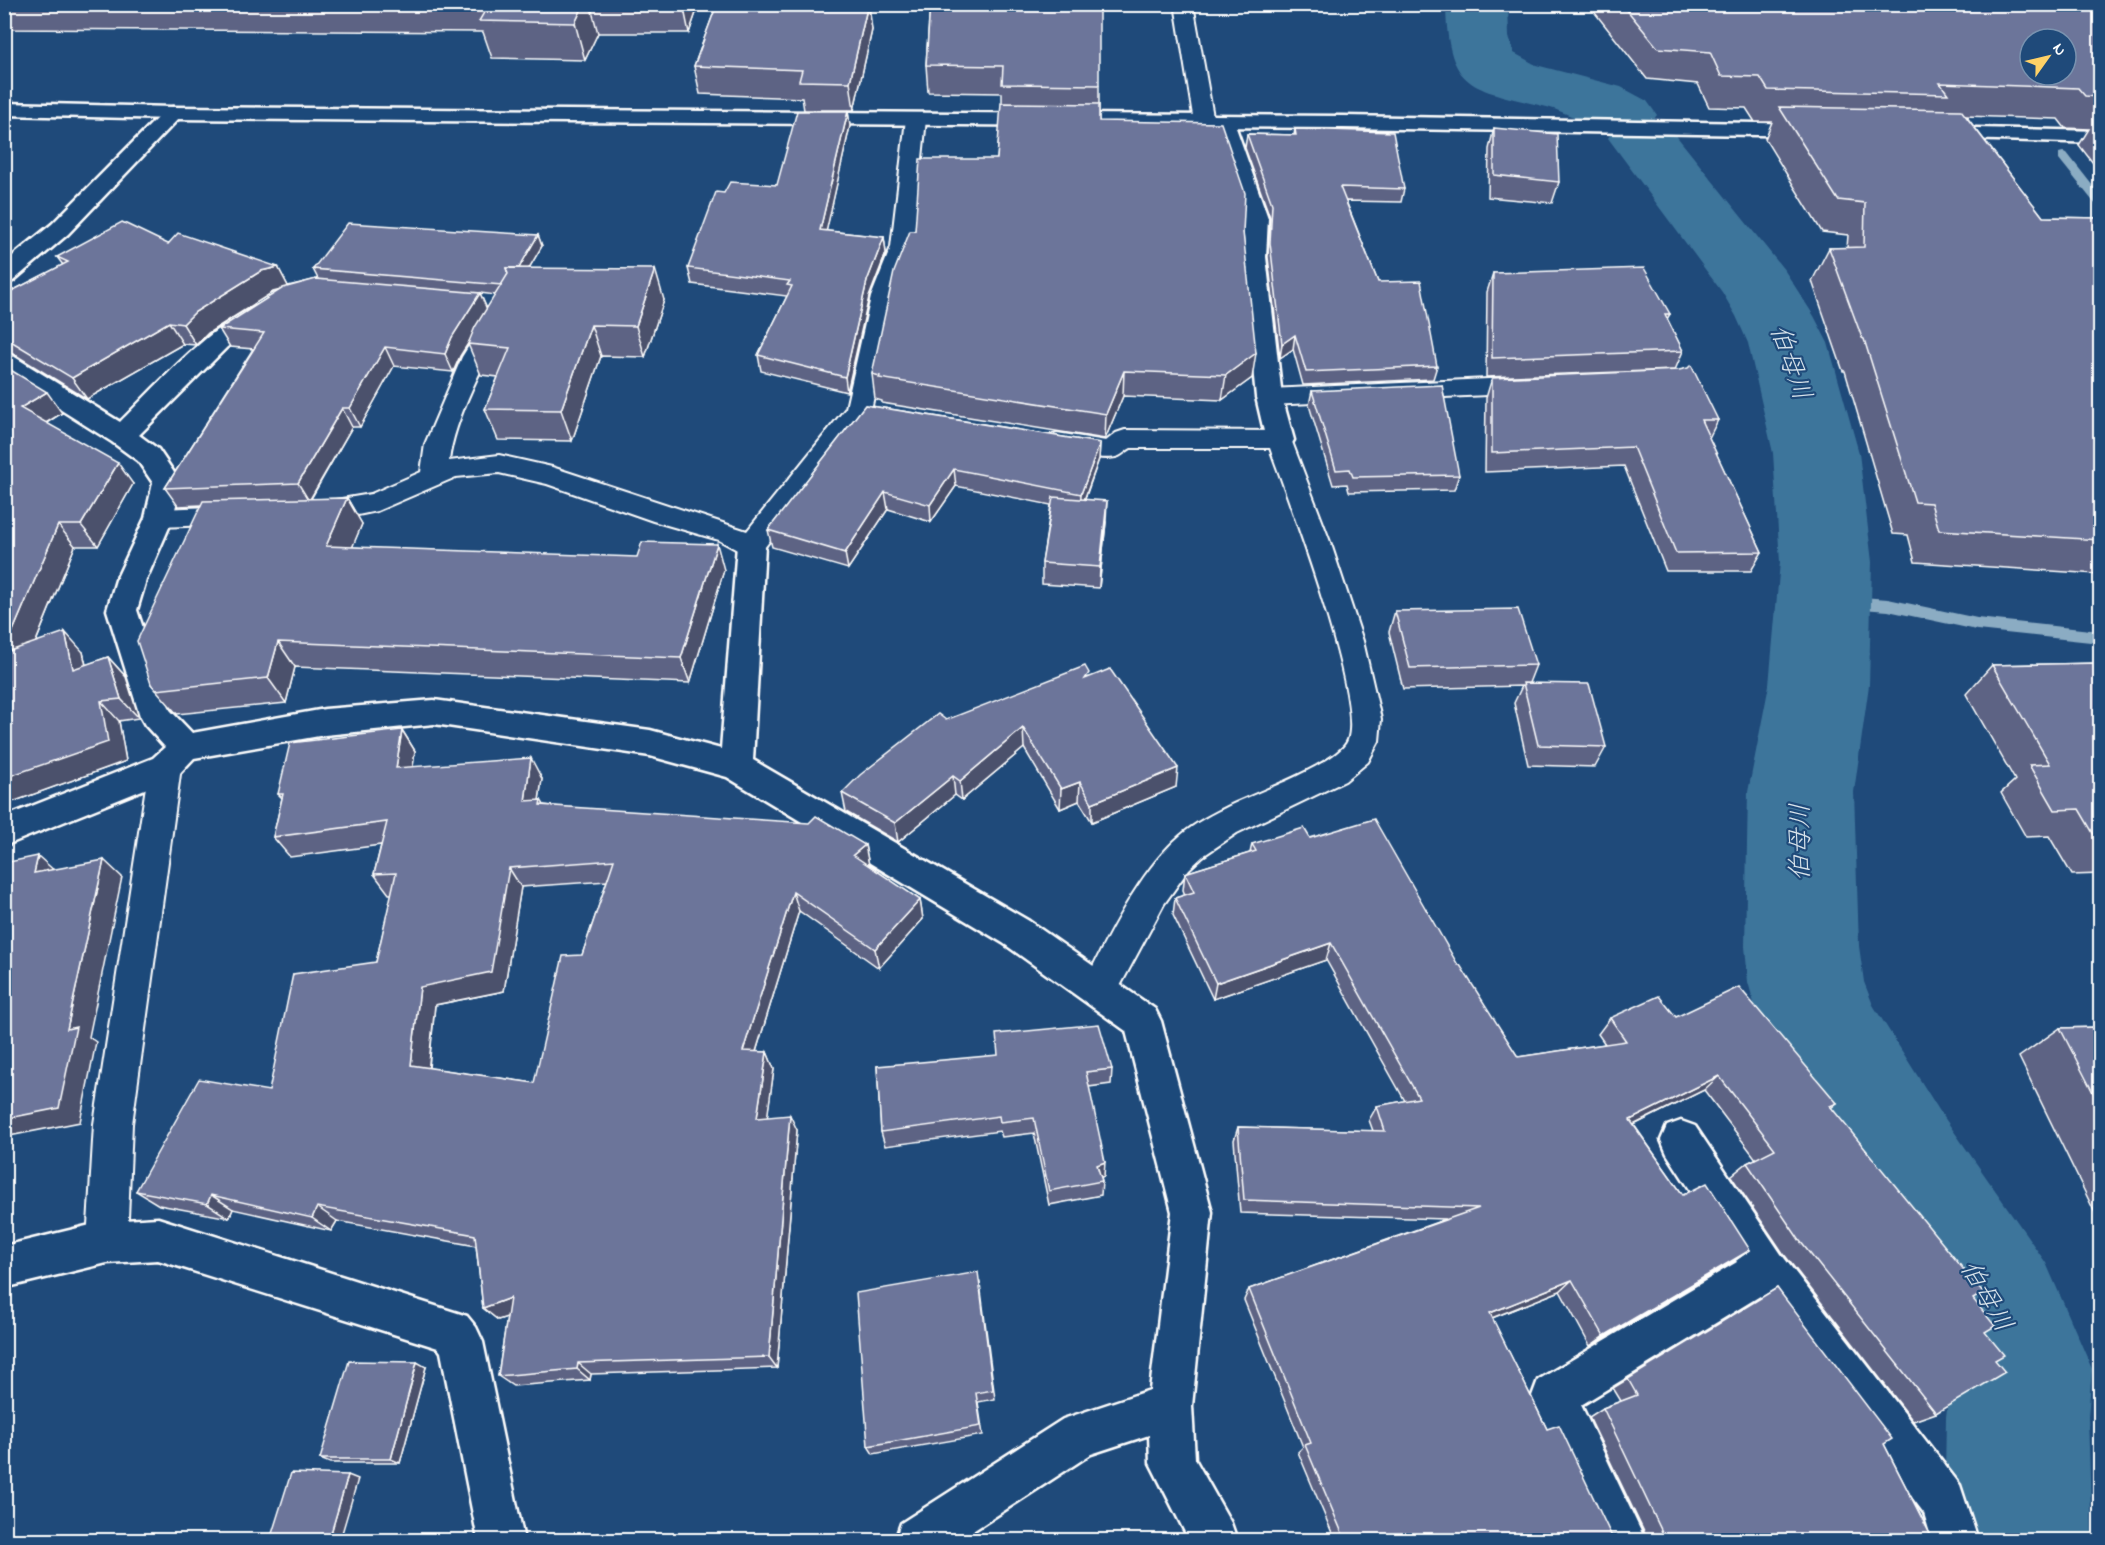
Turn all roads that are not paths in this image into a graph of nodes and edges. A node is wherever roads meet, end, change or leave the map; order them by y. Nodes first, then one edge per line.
1 (1184, 4) edge
2 (4, 110) edge
3 (173, 113) junction
4 (916, 119) junction
5 (1213, 122) junction
6 (1838, 131) edge
7 (1910, 132) edge
8 (2100, 137) edge
9 (4, 276) edge
10 (283, 299) edge
11 (494, 303) edge
12 (4, 362) edge
13 (1552, 384) edge
14 (1269, 397) junction
15 (122, 436) junction
16 (1031, 437) edge
17 (1280, 440) junction
18 (434, 477) junction
19 (159, 518) junction
20 (751, 545) junction
21 (175, 757) junction
22 (736, 766) junction
23 (4, 832) edge
24 (1099, 992) junction
25 (1681, 1140) dead end
26 (108, 1242) junction
27 (4, 1267) edge
28 (1766, 1269) junction
29 (1170, 1407) junction
30 (501, 1540) edge
31 (918, 1540) edge
32 (1214, 1540) edge
33 (1622, 1540) edge
34 (1955, 1540) edge

1 - 5 lane
2 - 3 street
3 - 4 street
3 - 9 street
4 - 5 street
4 - 20 lane
5 - 6 street
5 - 14 street
7 - 8 street
10 - 15 street
11 - 18 lane
12 - 15 street
13 - 14 lane
14 - 17 street
15 - 19 street
16 - 17 lane
17 - 24 lane
18 - 19 lane
18 - 20 lane
19 - 21 street
20 - 22 street
21 - 22 street
21 - 23 street
21 - 26 lane
22 - 24 street
24 - 29 street
25 - 28 street
26 - 27 street
26 - 30 street
28 - 33 street
28 - 34 street
29 - 31 street
29 - 32 street

